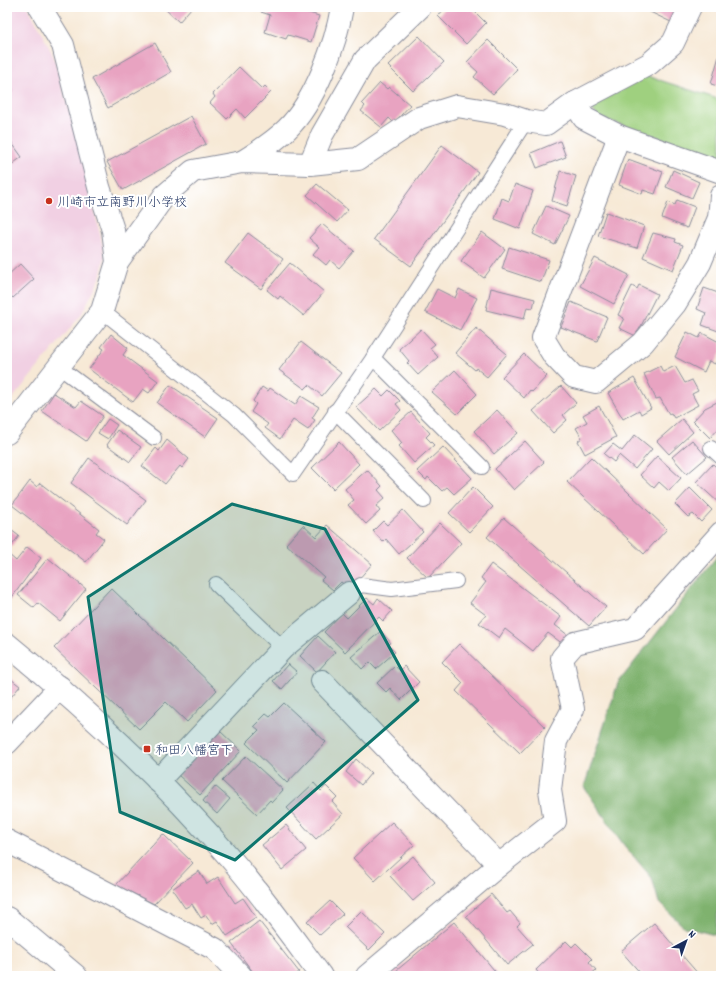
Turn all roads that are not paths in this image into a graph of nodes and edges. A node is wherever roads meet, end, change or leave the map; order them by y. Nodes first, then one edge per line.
1 (40, 7) edge
2 (342, 7) edge
3 (420, 7) edge
4 (690, 7) edge
5 (575, 103) junction
6 (526, 121) junction
7 (620, 136) junction
8 (242, 162) junction
9 (310, 164) junction
10 (721, 172) edge
11 (721, 196) edge
12 (117, 262) junction
13 (102, 311) junction
14 (373, 358) junction
15 (59, 367) junction
16 (335, 411) junction
17 (7, 433) edge
18 (154, 438) dead end
19 (482, 467) dead end
20 (424, 501) dead end
21 (721, 533) edge
22 (456, 581) dead end
23 (216, 584) dead end
24 (349, 593) joint
25 (7, 644) edge
26 (283, 648) junction
27 (322, 682) dead end
28 (60, 687) junction
29 (7, 743) edge
30 (158, 781) junction
31 (7, 841) edge
32 (499, 865) junction
33 (7, 918) edge
34 (76, 976) edge
35 (241, 976) edge
36 (322, 976) edge
37 (367, 976) edge

1 - 12 street
2 - 8 street
3 - 9 street
4 - 5 street
5 - 6 street
5 - 7 street
6 - 9 street
6 - 14 lane
7 - 10 street
7 - 11 street
8 - 9 street
8 - 12 street
12 - 13 street
13 - 15 street
13 - 16 lane
14 - 16 lane
14 - 19 lane
15 - 17 street
15 - 18 lane
16 - 20 lane
21 - 32 street
22 - 24 lane
23 - 26 lane
24 - 26 street
25 - 28 street
26 - 30 street
27 - 32 street
28 - 29 street
28 - 30 street
30 - 36 street
31 - 35 street
32 - 37 street
33 - 34 street

